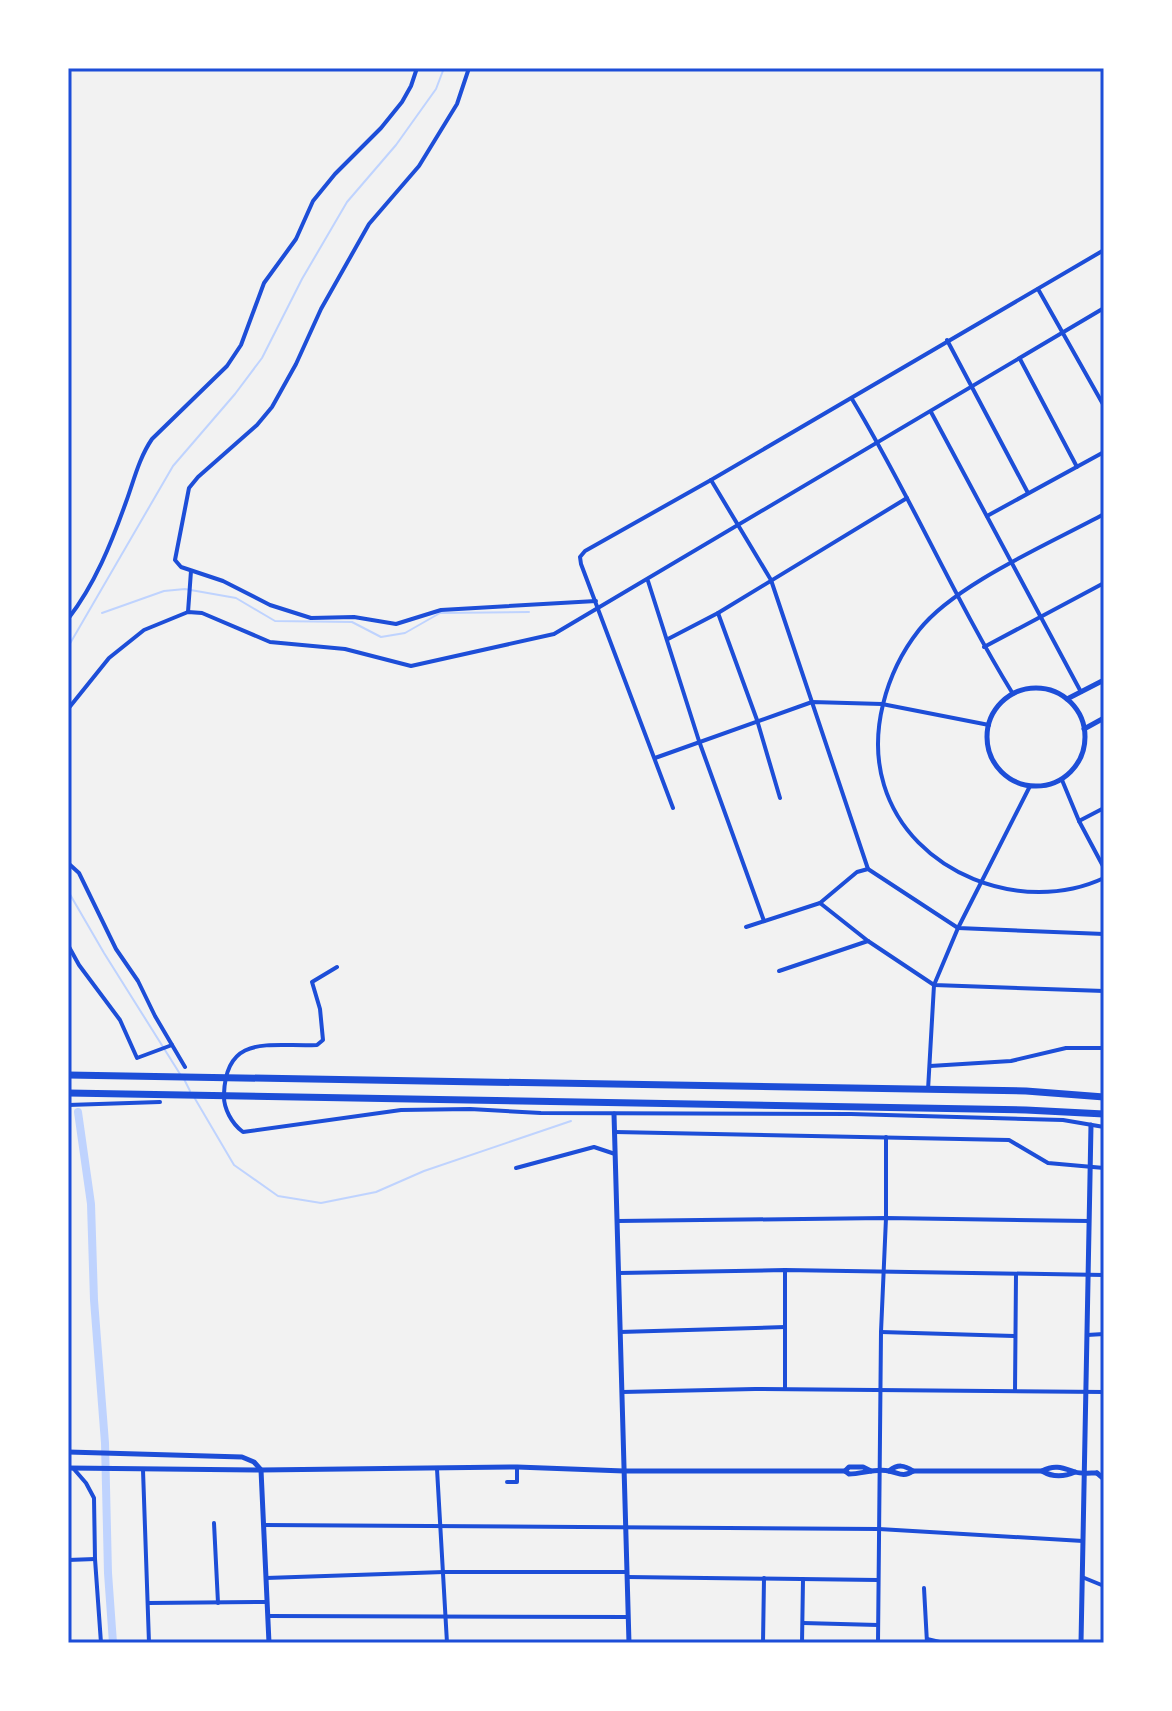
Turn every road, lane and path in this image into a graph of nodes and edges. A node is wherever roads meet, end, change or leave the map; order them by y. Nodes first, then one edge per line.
1 (417, 68) edge
2 (469, 68) edge
3 (1104, 250) edge
4 (1038, 289) junction
5 (1104, 308) edge
6 (1064, 332) junction
7 (947, 340) junction
8 (1020, 359) junction
9 (973, 387) junction
10 (852, 399) junction
11 (1104, 406) edge
12 (931, 412) junction
13 (878, 442) junction
14 (1104, 452) edge
15 (1077, 467) junction
16 (711, 480) junction
17 (1028, 493) junction
18 (907, 498) junction
19 (1104, 514) edge
20 (987, 517) junction
21 (739, 525) junction
22 (1012, 564) junction
23 (191, 570) junction
24 (771, 580) junction
25 (648, 581) junction
26 (1104, 583) edge
27 (956, 596) junction
28 (596, 601) junction
29 (599, 608) junction
30 (188, 612) junction
31 (718, 613) junction
32 (1041, 617) junction
33 (68, 619) edge
34 (667, 639) junction
35 (984, 647) junction
36 (1104, 680) edge
37 (1081, 692) junction
38 (1013, 694) junction
39 (1067, 699) junction
40 (812, 702) junction
41 (882, 704) junction
42 (68, 709) edge
43 (1104, 718) edge
44 (757, 720) junction
45 (989, 725) junction
46 (1084, 729) junction
47 (699, 741) junction
48 (655, 758) junction
49 (1062, 780) junction
50 (1030, 786) junction
51 (780, 798) dead end
52 (673, 808) dead end
53 (1104, 808) edge
54 (1079, 821) junction
55 (68, 863) edge
56 (1104, 868) edge
57 (868, 869) junction
58 (1104, 878) edge
59 (982, 883) junction
60 (820, 903) junction
61 (764, 921) junction
62 (746, 927) dead end
63 (958, 928) junction
64 (1104, 934) edge
65 (868, 941) junction
66 (68, 945) edge
67 (337, 967) dead end
68 (779, 971) dead end
69 (934, 985) junction
70 (1104, 991) edge
71 (170, 1046) junction
72 (1104, 1048) edge
73 (930, 1066) junction
74 (185, 1067) dead end
75 (68, 1075) edge
76 (927, 1090) junction
77 (68, 1093) edge
78 (1104, 1097) edge
79 (160, 1102) dead end
80 (68, 1105) edge
81 (614, 1114) junction
82 (1104, 1114) edge
83 (1091, 1125) junction
84 (1104, 1127) edge
85 (615, 1132) junction
86 (886, 1137) junction
87 (615, 1154) junction
88 (516, 1168) dead end
89 (1090, 1168) junction
90 (1104, 1168) edge
91 (886, 1218) junction
92 (617, 1221) junction
93 (1089, 1221) junction
94 (785, 1270) junction
95 (619, 1273) junction
96 (884, 1273) junction
97 (1016, 1274) junction
98 (1088, 1275) junction
99 (1104, 1275) edge
100 (785, 1327) junction
101 (620, 1332) junction
102 (881, 1332) junction
103 (1104, 1334) edge
104 (1087, 1335) junction
105 (1014, 1336) junction
106 (785, 1389) junction
107 (880, 1390) junction
108 (1015, 1391) junction
109 (622, 1392) junction
110 (1086, 1392) junction
111 (1104, 1392) edge
112 (68, 1452) edge
113 (1104, 1466) edge
114 (517, 1467) junction
115 (71, 1468) edge
116 (143, 1469) junction
117 (437, 1469) junction
118 (261, 1470) junction
119 (624, 1471) junction
120 (879, 1471) junction
121 (1086, 1472) junction
122 (1097, 1473) junction
123 (1104, 1479) edge
124 (507, 1482) dead end
125 (214, 1523) dead end
126 (264, 1525) junction
127 (442, 1526) junction
128 (626, 1528) junction
129 (879, 1529) junction
130 (1083, 1541) junction
131 (95, 1559) junction
132 (68, 1560) edge
133 (444, 1572) junction
134 (627, 1574) junction
135 (1082, 1577) junction
136 (266, 1578) junction
137 (764, 1578) junction
138 (803, 1579) junction
139 (878, 1580) junction
140 (1104, 1586) edge
141 (924, 1588) dead end
142 (267, 1602) junction
143 (148, 1603) junction
144 (218, 1603) junction
145 (446, 1615) junction
146 (268, 1616) junction
147 (628, 1617) junction
148 (803, 1623) junction
149 (878, 1625) junction
150 (927, 1641) edge
151 (101, 1643) edge
152 (149, 1643) edge
153 (269, 1643) edge
154 (447, 1643) edge
155 (629, 1643) edge
156 (763, 1643) edge
157 (802, 1643) edge
158 (878, 1643) edge
159 (944, 1643) edge
160 (1081, 1643) edge

1 - 33 street
2 - 23 street
3 - 4 street
4 - 6 street
4 - 7 street
5 - 6 street
6 - 8 street
6 - 11 street
7 - 9 street
7 - 10 street
8 - 9 street
8 - 15 street
9 - 12 street
9 - 17 street
10 - 13 street
10 - 16 street
12 - 13 street
12 - 20 street
13 - 18 street
13 - 21 street
14 - 15 street
15 - 17 street
16 - 21 street
16 - 28 street
17 - 20 street
18 - 24 street
18 - 27 street
19 - 22 street
20 - 22 street
21 - 24 street
21 - 25 street
22 - 27 street
22 - 32 street
23 - 28 street
23 - 30 street
24 - 31 street
24 - 40 street
25 - 29 street
25 - 34 street
26 - 32 street
27 - 35 street
27 - 41 street
28 - 29 street
29 - 30 street
29 - 48 street
30 - 42 street
31 - 34 street
31 - 44 street
32 - 35 street
32 - 37 street
34 - 47 street
35 - 38 street
36 - 37 street
37 - 39 street
38 - 39 street
38 - 45 street
39 - 46 street
40 - 41 street
40 - 44 street
40 - 57 street
41 - 45 street
41 - 59 street
43 - 46 street
44 - 47 street
44 - 51 street
45 - 50 street
46 - 49 street
47 - 48 street
47 - 61 street
48 - 52 street
49 - 50 street
49 - 54 street
50 - 59 street
53 - 54 street
54 - 56 street
55 - 71 street
57 - 60 street
57 - 63 street
58 - 59 street
59 - 63 street
60 - 61 street
60 - 65 street
61 - 62 street
63 - 64 street
63 - 69 street
65 - 68 street
65 - 69 street
66 - 71 street
67 - 81 street
69 - 70 street
69 - 73 street
71 - 74 street
72 - 73 street
73 - 76 street
75 - 76 highway
76 - 78 highway
77 - 82 highway
79 - 80 street
81 - 83 street
81 - 85 street
83 - 84 street
83 - 89 street
85 - 86 street
85 - 87 street
86 - 89 street
86 - 91 street
87 - 88 street
87 - 92 street
89 - 90 street
89 - 93 street
91 - 92 street
91 - 93 street
91 - 96 street
92 - 95 street
93 - 98 street
94 - 95 street
94 - 96 street
94 - 100 street
95 - 101 street
96 - 97 street
96 - 102 street
97 - 98 street
97 - 105 street
98 - 99 street
98 - 104 street
100 - 101 street
100 - 106 street
101 - 109 street
102 - 105 street
102 - 107 street
103 - 104 street
104 - 110 street
105 - 108 street
106 - 107 street
106 - 109 street
107 - 108 street
107 - 120 street
108 - 110 street
109 - 119 street
110 - 111 street
110 - 121 street
112 - 118 street
113 - 122 street
114 - 117 street
114 - 119 street
114 - 124 street
115 - 116 street
115 - 131 street
116 - 118 street
116 - 143 street
117 - 118 street
117 - 127 street
118 - 126 street
119 - 120 street
119 - 128 street
120 - 121 street
120 - 129 street
121 - 122 street
121 - 130 street
122 - 123 street
125 - 144 street
126 - 127 street
126 - 136 street
127 - 128 street
127 - 133 street
128 - 129 street
128 - 134 street
129 - 130 street
129 - 139 street
130 - 135 street
131 - 132 street
131 - 151 street
133 - 134 street
133 - 136 street
133 - 145 street
134 - 137 street
134 - 147 street
135 - 140 street
135 - 160 street
136 - 142 street
137 - 138 street
137 - 156 street
138 - 139 street
138 - 148 street
139 - 149 street
141 - 150 street
142 - 144 street
142 - 146 street
143 - 144 street
143 - 152 street
145 - 146 street
145 - 147 street
145 - 154 street
146 - 153 street
147 - 155 street
148 - 149 street
148 - 157 street
149 - 158 street
150 - 159 street

